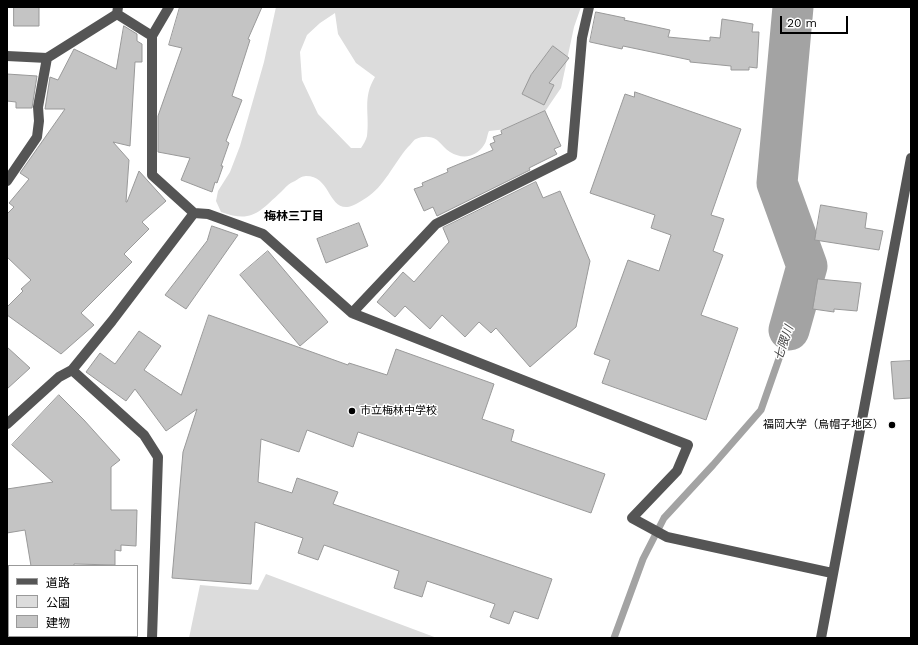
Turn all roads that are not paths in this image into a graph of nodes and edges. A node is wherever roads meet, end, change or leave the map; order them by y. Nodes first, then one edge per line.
1 (169, 7) edge
2 (589, 7) edge
3 (117, 11) edge
4 (152, 36) junction
5 (7, 56) edge
6 (47, 58) junction
7 (911, 158) edge
8 (8, 179) edge
9 (194, 213) junction
10 (352, 313) junction
11 (72, 370) junction
12 (7, 424) edge
13 (832, 573) junction
14 (152, 638) edge
15 (821, 638) edge

1 - 4 street
2 - 10 street
3 - 4 street
3 - 6 street
4 - 9 street
5 - 6 street
6 - 8 street
7 - 13 street
9 - 10 street
9 - 11 street
10 - 13 street
11 - 12 street
11 - 14 street
13 - 15 street

